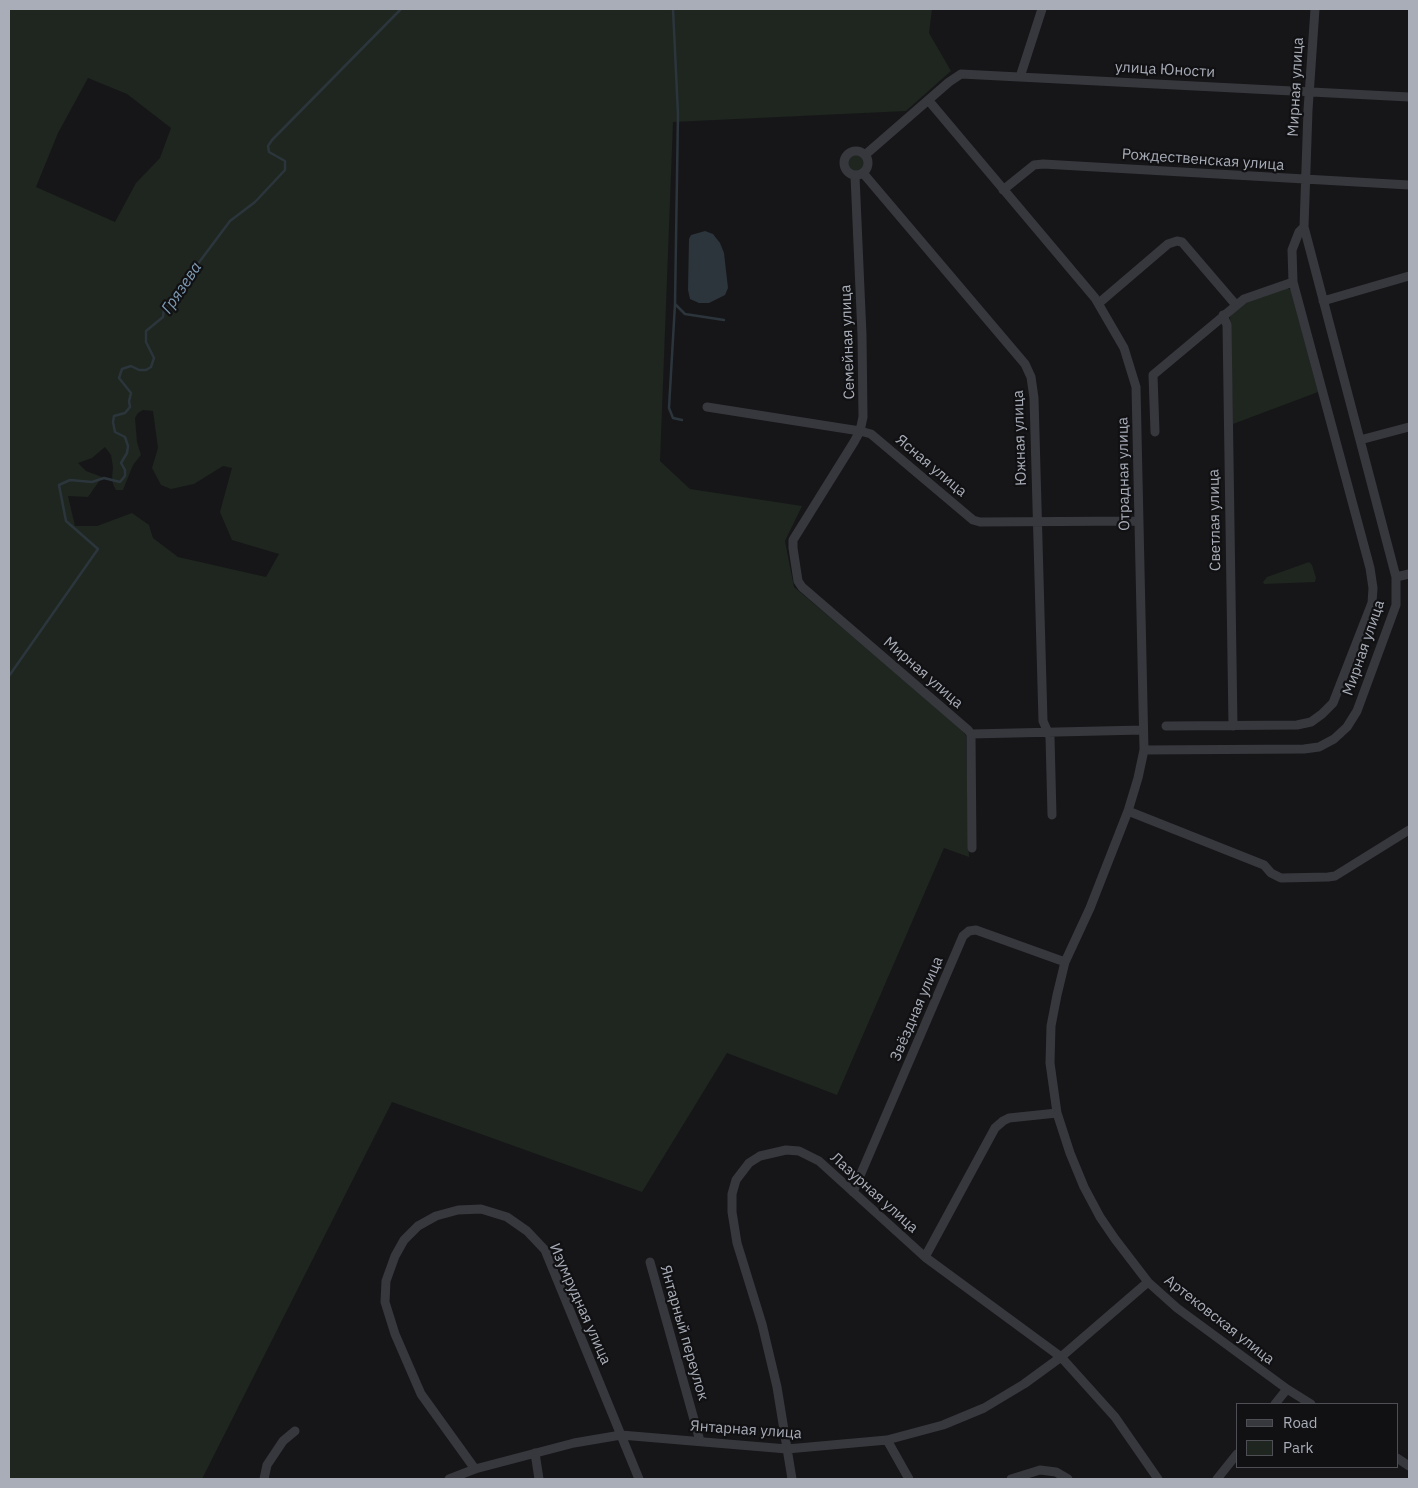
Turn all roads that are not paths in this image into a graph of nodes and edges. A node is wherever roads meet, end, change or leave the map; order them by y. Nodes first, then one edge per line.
1 (1042, 9) edge
2 (1315, 9) edge
3 (1020, 76) junction
4 (1309, 91) junction
5 (1409, 97) edge
6 (929, 101) junction
7 (865, 155) junction
8 (859, 174) junction
9 (1305, 180) junction
10 (1409, 185) edge
11 (1003, 190) junction
12 (1304, 227) junction
13 (1409, 276) edge
14 (1294, 282) junction
15 (1323, 300) junction
16 (1099, 303) junction
17 (1236, 305) junction
18 (1223, 315) junction
19 (707, 407) dead end
20 (1409, 427) edge
21 (860, 431) junction
22 (1155, 432) dead end
23 (1360, 440) junction
24 (820, 496) joint
25 (1037, 521) junction
26 (1139, 521) junction
27 (1409, 574) edge
28 (1396, 577) junction
29 (1166, 726) dead end
30 (1233, 726) junction
31 (1143, 730) junction
32 (1046, 731) junction
33 (970, 734) junction
34 (1144, 750) junction
35 (1128, 812) junction
36 (1052, 815) dead end
37 (1409, 830) edge
38 (972, 848) dead end
39 (1090, 908) joint
40 (1065, 962) junction
41 (1057, 1113) junction
42 (853, 1192) junction
43 (925, 1257) junction
44 (650, 1262) dead end
45 (1148, 1282) junction
46 (1061, 1357) junction
47 (1287, 1389) junction
48 (1276, 1403) edge
49 (1309, 1403) edge
50 (295, 1431) dead end
51 (622, 1435) junction
52 (888, 1440) junction
53 (700, 1441) junction
54 (787, 1449) junction
55 (535, 1453) junction
56 (1236, 1455) edge
57 (1398, 1459) edge
58 (1409, 1466) edge
59 (475, 1469) junction
60 (264, 1479) edge
61 (449, 1479) edge
62 (539, 1479) edge
63 (639, 1479) edge
64 (792, 1479) edge
65 (909, 1479) edge
66 (1011, 1479) edge
67 (1068, 1479) edge
68 (1158, 1479) edge
69 (1217, 1479) edge

1 - 3 street
2 - 4 street, Мирная улица
3 - 4 street, улица Юности
3 - 6 street, улица Юности
4 - 5 street, улица Юности
4 - 9 street, Мирная улица
6 - 7 street, улица Юности
6 - 11 street, Отрадная улица
7 - 8 street
7 - 8 street
8 - 21 street, Семейная улица
8 - 25 street, Южная улица
9 - 10 street, Рождественская улица
9 - 11 street, Рождественская улица
9 - 12 street, Мирная улица
11 - 16 street, Отрадная улица
12 - 14 street, Мирная улица
12 - 15 street, Мирная улица
13 - 15 street
14 - 17 street
14 - 30 street, Мирная улица
15 - 23 street, Мирная улица
16 - 17 street
16 - 26 street, Отрадная улица
17 - 18 street
18 - 22 street
18 - 30 street, Светлая улица
19 - 21 street, Ясная улица
20 - 23 street
21 - 24 street, Семейная улица
21 - 25 street, Ясная улица
23 - 28 street, Мирная улица
24 - 33 street, Мирная улица
25 - 26 street, Ясная улица
25 - 32 street, Южная улица
26 - 31 street, Отрадная улица
27 - 28 street
28 - 34 street, Мирная улица
29 - 30 street, Мирная улица
31 - 32 street
31 - 34 street, Отрадная улица
32 - 33 street
32 - 36 street, Южная улица
33 - 38 street
34 - 35 street, Отрадная улица
35 - 37 street
35 - 39 street, Отрадная улица
39 - 40 street, Артековская улица
40 - 41 street, Артековская улица
40 - 42 street, Звёздная улица
41 - 43 street
41 - 45 street, Артековская улица
42 - 43 street, Лазурная улица
42 - 54 street, Лазурная улица
43 - 46 street, Лазурная улица
44 - 53 street, Янтарный переулок
45 - 46 street, Янтарная улица
45 - 47 street, Артековская улица
46 - 52 street, Янтарная улица
46 - 68 street, Лазурная улица
47 - 48 street
47 - 49 street, Артековская улица
50 - 60 street
51 - 53 street, Янтарная улица
51 - 55 street, Янтарная улица
51 - 59 street, Изумрудная улица
51 - 63 street, Изумрудная улица
52 - 54 street, Янтарная улица
52 - 65 street
53 - 54 street, Янтарная улица
54 - 64 street, Лазурная улица
55 - 59 street, Янтарная улица
55 - 62 street
56 - 69 street
57 - 58 street
59 - 61 street, Янтарная улица
66 - 67 street

